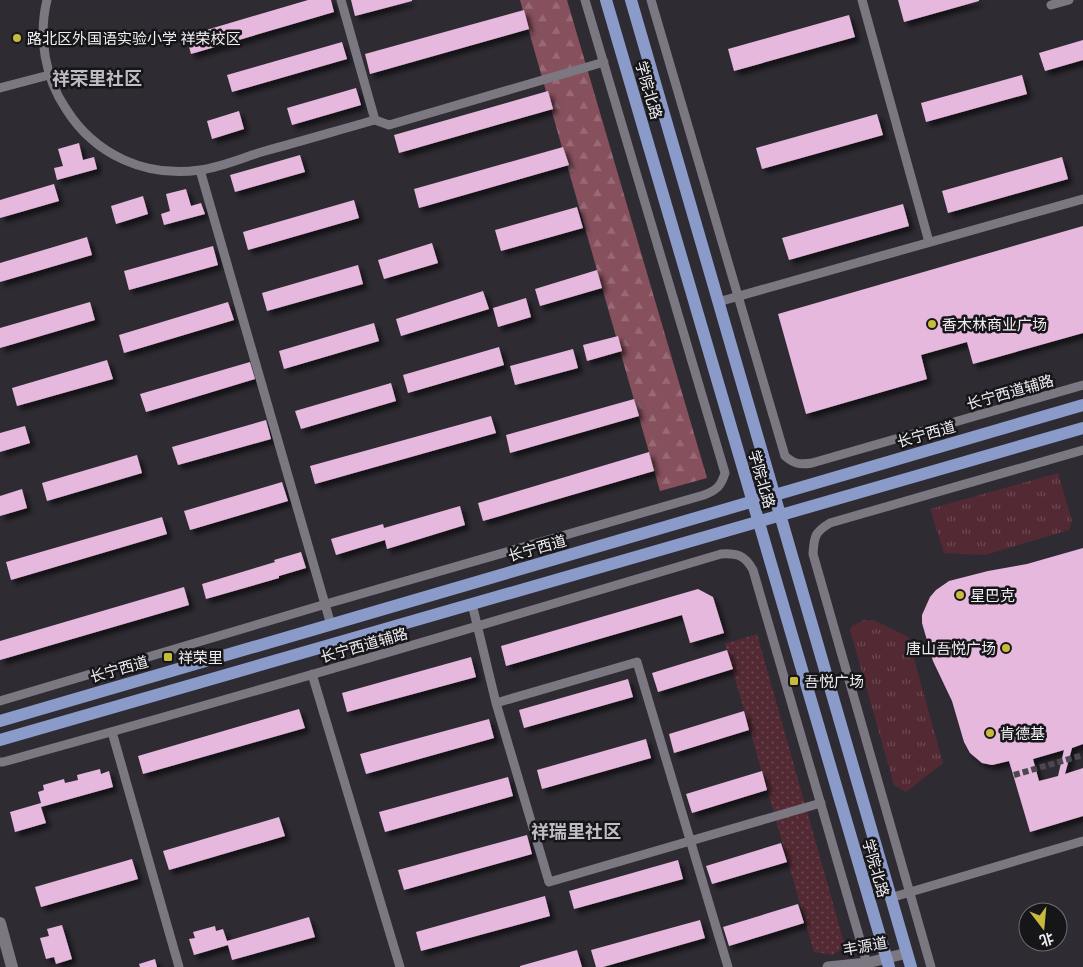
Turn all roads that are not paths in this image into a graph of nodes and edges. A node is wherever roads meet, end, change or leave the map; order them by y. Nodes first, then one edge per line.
1 (47, 0) edge
2 (341, 0) edge
3 (585, 0) edge
4 (606, 0) edge
5 (630, 0) edge
6 (651, 0) edge
7 (862, 0) edge
8 (1069, 0) edge
9 (1051, 5) dead end
10 (604, 62) junction
11 (49, 75) junction
12 (0, 88) edge
13 (375, 120) junction
14 (200, 170) junction
15 (1083, 199) edge
16 (930, 242) junction
17 (737, 297) junction
18 (718, 302) junction
19 (1083, 385) edge
20 (1083, 405) edge
21 (1083, 428) edge
22 (1083, 450) edge
23 (775, 496) junction
24 (752, 502) junction
25 (781, 516) junction
26 (758, 523) junction
27 (326, 604) junction
28 (472, 604) junction
29 (331, 625) junction
30 (478, 626) junction
31 (312, 674) junction
32 (0, 701) edge
33 (496, 703) junction
34 (0, 721) edge
35 (112, 732) junction
36 (0, 740) edge
37 (0, 762) edge
38 (821, 803) junction
39 (690, 841) junction
40 (1083, 841) edge
41 (909, 892) junction
42 (890, 898) junction
43 (0, 923) edge
44 (907, 953) junction
45 (888, 963) edge
46 (868, 965) edge
47 (12, 967) edge
48 (179, 967) edge
49 (400, 967) edge
50 (728, 967) edge
51 (828, 967) edge
52 (911, 967) edge
53 (931, 967) edge

1 - 11 street
2 - 13 street
3 - 10 street
4 - 24 main road, 学院北路
5 - 18 main road, 学院北路
6 - 17 street
7 - 16 street
8 - 9 street
10 - 13 street
10 - 27 street
11 - 12 street
11 - 14 street
13 - 14 street
14 - 27 street
15 - 16 street
16 - 17 street
17 - 18 street
17 - 19 street, 长宁西道辅路
18 - 23 main road, 学院北路
20 - 23 main road, 长宁西道
21 - 25 main road
22 - 41 street
23 - 24 main road, 长宁西道
23 - 25 main road, 学院北路
24 - 26 main road, 学院北路
24 - 29 main road, 长宁西道
25 - 26 main road
25 - 42 main road, 学院北路
26 - 28 main road
26 - 45 main road, 学院北路
27 - 29 street
27 - 32 street
28 - 30 street
28 - 36 main road
29 - 34 main road, 长宁西道
30 - 31 street, 长宁西道辅路
30 - 33 street
30 - 38 street, 长宁西道辅路
31 - 35 street, 长宁西道辅路
31 - 49 street
33 - 39 street
33 - 39 street
35 - 37 street, 长宁西道辅路
35 - 48 street
38 - 39 street
38 - 46 street
39 - 50 street
40 - 41 street
41 - 42 street
41 - 53 street
42 - 44 main road, 学院北路
43 - 47 main road
44 - 45 street, 丰源道
44 - 52 main road, 学院北路
45 - 46 street, 丰源道
46 - 51 street, 丰源道

